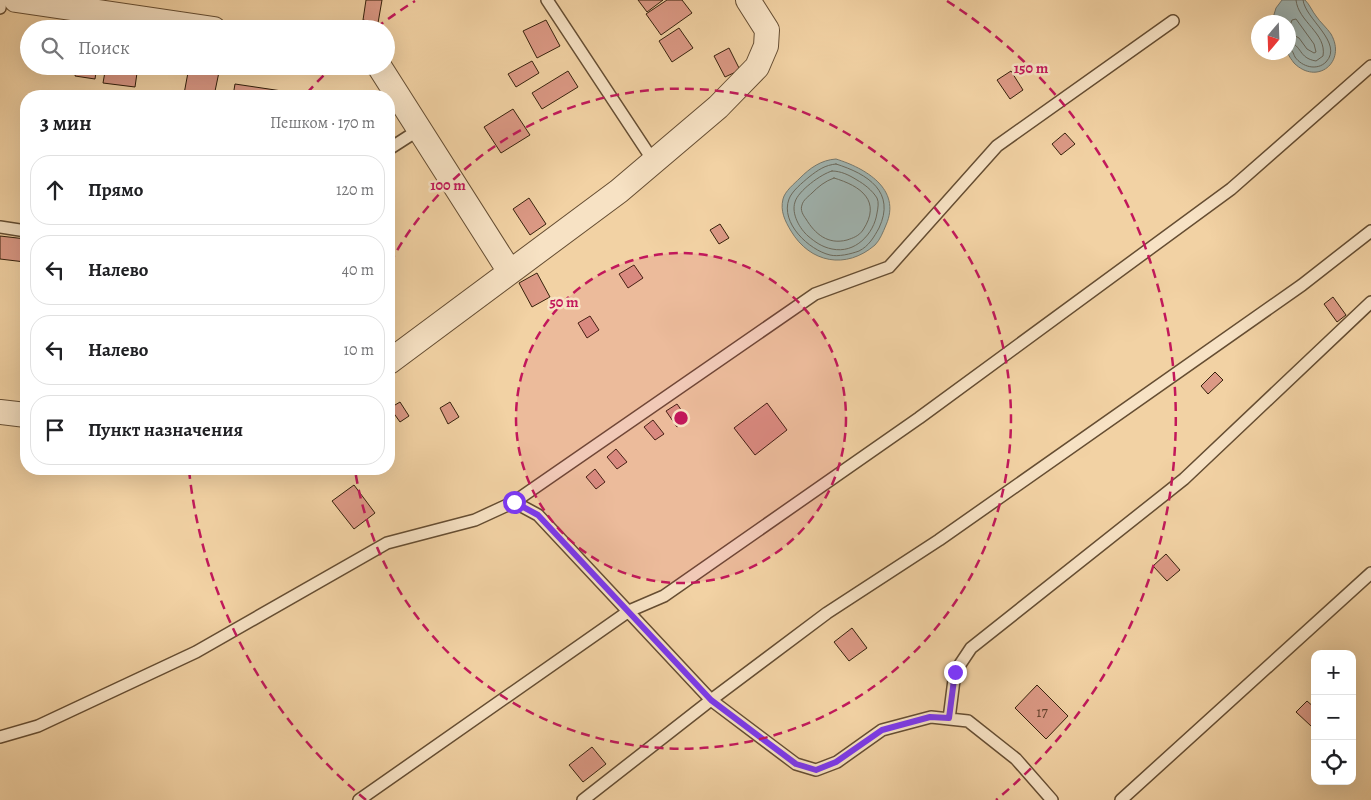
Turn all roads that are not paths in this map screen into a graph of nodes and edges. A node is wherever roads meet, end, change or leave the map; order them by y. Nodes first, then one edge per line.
1 (1, 0) edge
2 (16, 0) edge
3 (547, 0) edge
4 (748, 0) edge
5 (0, 8) edge
6 (153, 20) edge
7 (1173, 21) dead end
8 (1371, 66) edge
9 (385, 75) edge
10 (394, 90) edge
11 (395, 91) edge
12 (420, 130) junction
13 (395, 145) edge
14 (654, 162) junction
15 (0, 227) edge
16 (20, 230) edge
17 (1371, 230) edge
18 (510, 272) junction
19 (1371, 302) edge
20 (395, 358) edge
21 (0, 412) edge
22 (20, 414) edge
23 (514, 502) junction
24 (1371, 573) edge
25 (629, 611) junction
26 (711, 700) junction
27 (949, 718) junction
28 (0, 737) edge
29 (358, 800) edge
30 (583, 800) edge
31 (1052, 800) edge
32 (1121, 800) edge

1 - 5 lane
2 - 6 street
3 - 14 lane
4 - 14 street
7 - 23 lane
8 - 25 lane
9 - 10 street
11 - 12 street
12 - 13 lane
12 - 18 street
14 - 18 street
15 - 16 lane
17 - 26 lane
18 - 20 street
19 - 27 lane
21 - 22 street
23 - 25 lane
23 - 28 lane
24 - 32 lane
25 - 26 lane
25 - 29 lane
26 - 27 lane
26 - 30 lane
27 - 31 lane

